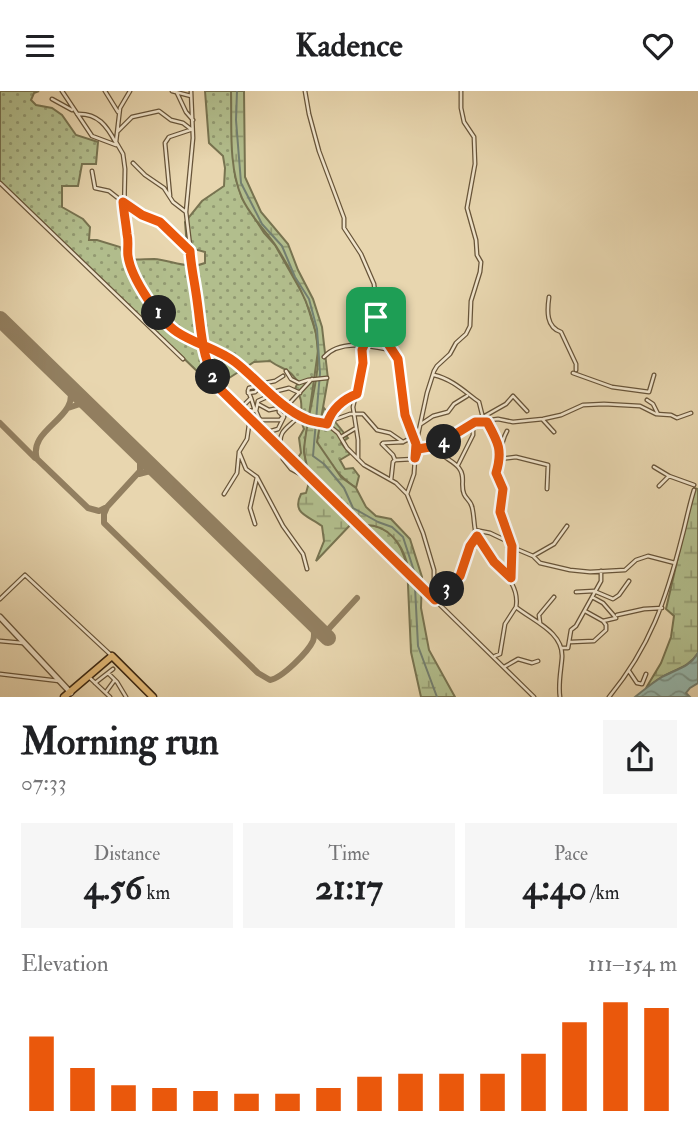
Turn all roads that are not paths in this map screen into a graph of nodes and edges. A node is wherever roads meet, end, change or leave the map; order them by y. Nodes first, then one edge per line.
1 (62, 91) edge
2 (105, 91) edge
3 (130, 91) edge
4 (172, 91) edge
5 (191, 91) edge
6 (306, 91) edge
7 (461, 91) edge
8 (177, 93) junction
9 (191, 96) junction
10 (51, 99) dead end
11 (76, 112) junction
12 (120, 115) junction
13 (193, 120) junction
14 (192, 130) junction
15 (118, 131) junction
16 (118, 145) junction
17 (134, 163) dead end
18 (92, 171) dead end
19 (0, 183) edge
20 (170, 196) junction
21 (123, 202) junction
22 (186, 212) junction
23 (190, 251) junction
24 (549, 297) dead end
25 (197, 299) joint
26 (376, 317) junction
27 (203, 345) junction
28 (365, 346) junction
29 (394, 352) junction
30 (324, 357) dead end
31 (183, 359) dead end
32 (286, 371) dead end
33 (654, 375) dead end
34 (283, 376) dead end
35 (433, 376) junction
36 (255, 379) junction
37 (312, 379) junction
38 (327, 379) dead end
39 (261, 385) junction
40 (276, 391) dead end
41 (248, 393) junction
42 (300, 393) junction
43 (357, 394) junction
44 (272, 395) junction
45 (467, 395) junction
46 (251, 398) junction
47 (648, 400) dead end
48 (279, 401) junction
49 (258, 404) junction
50 (287, 406) junction
51 (279, 408) junction
52 (240, 410) junction
53 (256, 411) junction
54 (527, 411) dead end
55 (294, 412) junction
56 (354, 413) junction
57 (691, 413) dead end
58 (658, 414) junction
59 (300, 416) junction
60 (284, 417) junction
61 (484, 417) junction
62 (542, 420) dead end
63 (487, 422) junction
64 (327, 423) junction
65 (474, 423) junction
66 (421, 424) junction
67 (249, 425) dead end
68 (356, 428) junction
69 (507, 431) dead end
70 (554, 432) dead end
71 (265, 433) junction
72 (341, 437) junction
73 (414, 437) junction
74 (403, 442) junction
75 (416, 444) junction
76 (436, 446) junction
77 (500, 447) junction
78 (239, 452) junction
79 (284, 453) junction
80 (415, 458) junction
81 (358, 459) junction
82 (499, 459) junction
83 (395, 460) junction
84 (458, 466) junction
85 (654, 467) dead end
86 (669, 476) junction
87 (257, 477) junction
88 (309, 480) dead end
89 (391, 480) junction
90 (694, 485) dead end
91 (659, 486) dead end
92 (547, 489) dead end
93 (694, 490) dead end
94 (407, 493) junction
95 (224, 494) dead end
96 (255, 524) dead end
97 (567, 526) dead end
98 (475, 530) junction
99 (477, 536) junction
100 (510, 544) junction
101 (533, 556) junction
102 (675, 563) junction
103 (307, 569) dead end
104 (601, 571) junction
105 (511, 578) junction
106 (629, 581) dead end
107 (594, 590) junction
108 (576, 592) dead end
109 (554, 597) dead end
110 (591, 597) junction
111 (0, 599) edge
112 (435, 599) junction
113 (516, 607) junction
114 (662, 608) junction
115 (585, 611) junction
116 (615, 615) junction
117 (0, 617) edge
118 (603, 621) junction
119 (540, 623) junction
120 (0, 641) edge
121 (570, 642) junction
122 (23, 643) junction
123 (562, 648) junction
124 (492, 655) junction
125 (538, 660) dead end
126 (111, 661) junction
127 (504, 667) junction
128 (629, 671) junction
129 (108, 673) junction
130 (0, 674) edge
131 (646, 674) dead end
132 (93, 680) junction
133 (59, 681) junction
134 (114, 681) junction
135 (105, 693) junction
136 (69, 695) edge
137 (110, 697) edge
138 (126, 697) edge
139 (153, 697) edge
140 (534, 697) edge
141 (560, 697) edge
142 (609, 697) edge

1 - 11 street
2 - 12 street
3 - 12 street
4 - 8 street
5 - 9 street
6 - 26 street
7 - 35 street
8 - 9 street
8 - 13 street
9 - 13 street
10 - 11 street
11 - 16 street
11 - 16 street
12 - 15 street
13 - 14 street
14 - 15 street
14 - 20 street
14 - 22 street
15 - 16 street
16 - 21 street
17 - 20 street
18 - 21 street
19 - 31 street
20 - 22 street
21 - 23 street
21 - 27 street
22 - 23 street
23 - 25 street
24 - 33 street
25 - 27 main road
26 - 28 street
26 - 29 street
27 - 36 street
27 - 52 main road
28 - 29 street
28 - 30 street
28 - 43 street
29 - 73 street
32 - 37 street
34 - 39 street
35 - 45 street
35 - 66 street
36 - 39 street
36 - 41 street
37 - 38 street
37 - 42 street
39 - 41 street
39 - 44 street
40 - 42 street
41 - 46 street
42 - 50 street
43 - 56 street
43 - 64 street
44 - 48 street
44 - 49 street
45 - 61 street
45 - 66 street
46 - 52 street
46 - 53 street
47 - 58 street
48 - 50 street
48 - 51 street
49 - 51 street
49 - 53 street
50 - 55 street
51 - 60 street
52 - 53 street
52 - 71 main road
53 - 60 street
54 - 61 street
55 - 59 street
55 - 60 street
56 - 64 street
56 - 68 street
56 - 74 street
57 - 58 street
58 - 63 street
59 - 64 street
59 - 79 street
60 - 71 street
61 - 63 street
61 - 65 street
62 - 70 street
63 - 65 street
63 - 77 street
64 - 72 street
65 - 76 street
65 - 84 street
66 - 75 street
67 - 78 street
68 - 72 street
68 - 81 street
69 - 77 street
71 - 79 main road
72 - 81 street
73 - 74 street
73 - 75 street
74 - 83 street
75 - 80 street
76 - 80 street
76 - 84 street
77 - 82 street
78 - 87 street
78 - 95 street
79 - 88 street
79 - 112 main road
80 - 83 street
80 - 94 street
81 - 89 street
82 - 92 street
82 - 100 street
83 - 89 street
84 - 98 street
85 - 86 street
86 - 90 street
86 - 91 street
87 - 96 street
87 - 103 street
89 - 94 street
93 - 102 street
94 - 112 street
97 - 101 street
98 - 99 street
98 - 100 street
99 - 105 street
99 - 112 street
100 - 101 street
100 - 105 street
101 - 104 street
102 - 104 street
102 - 114 street
104 - 107 street
105 - 113 street
106 - 107 street
107 - 108 street
107 - 110 street
109 - 119 street
110 - 115 street
110 - 116 street
111 - 126 street
112 - 124 street
113 - 119 street
113 - 124 street
114 - 116 street
114 - 128 street
115 - 118 street
115 - 121 street
116 - 118 street
117 - 122 street
118 - 121 street
119 - 123 street
120 - 122 street
121 - 123 street
122 - 133 street
123 - 141 street
124 - 127 street
125 - 127 street
126 - 129 street
126 - 132 main road
126 - 136 main road
126 - 139 main road
127 - 140 street
128 - 131 street
128 - 142 street
129 - 132 street
129 - 134 street
130 - 133 street
132 - 135 street
132 - 136 main road
133 - 136 street
134 - 135 street
134 - 138 street
135 - 137 street

